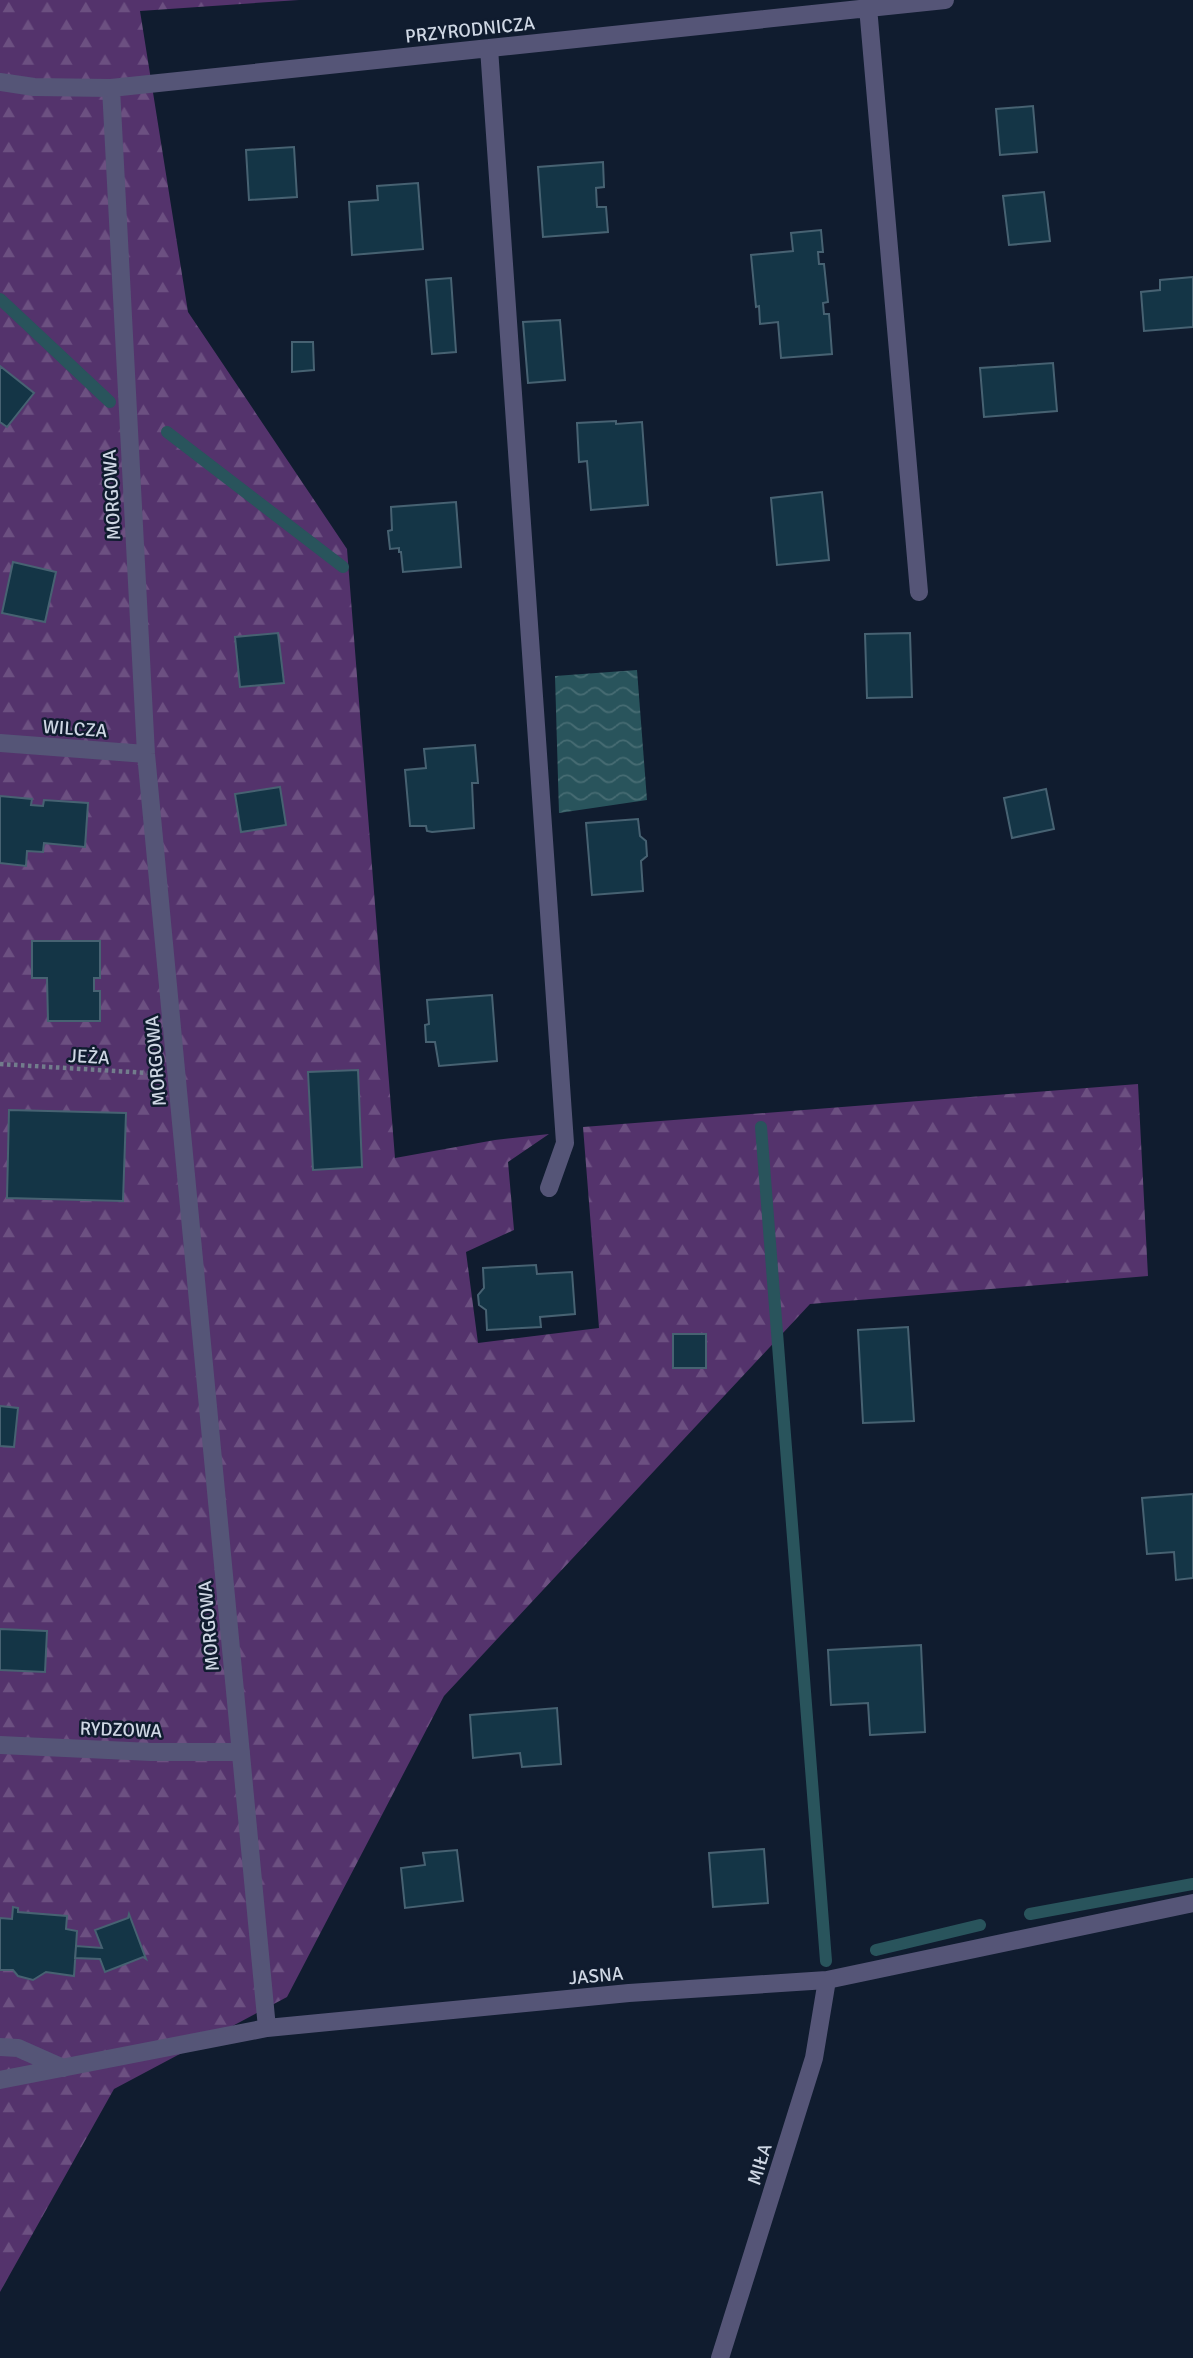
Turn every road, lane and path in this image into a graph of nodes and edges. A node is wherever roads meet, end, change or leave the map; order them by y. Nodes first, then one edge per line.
1 (945, 0) edge
2 (845, 5) edge
3 (868, 8) junction
4 (489, 48) junction
5 (0, 82) edge
6 (111, 88) junction
7 (919, 592) dead end
8 (0, 743) edge
9 (146, 754) junction
10 (0, 1065) edge
11 (177, 1075) junction
12 (549, 1188) dead end
13 (0, 1745) edge
14 (241, 1752) junction
15 (1193, 1903) edge
16 (827, 1980) junction
17 (267, 2028) junction
18 (0, 2047) edge
19 (63, 2068) junction
20 (0, 2080) edge
21 (720, 2358) edge

1 - 3 street, PRZYRODNICZA
2 - 3 street, PRZYRODNICZA
2 - 4 street, PRZYRODNICZA
3 - 7 street
4 - 6 street, PRZYRODNICZA
4 - 12 street
5 - 6 street, PRZYRODNICZA
6 - 9 street, MORGOWA
8 - 9 street, WILCZA
9 - 11 street, MORGOWA
10 - 11 path, JEŻA
11 - 14 street, MORGOWA
13 - 14 street, RYDZOWA
14 - 17 street, MORGOWA
15 - 16 street, JASNA
16 - 17 street, JASNA
16 - 21 street, MIŁA
17 - 19 street, JASNA
18 - 19 street
19 - 20 street, JASNA

